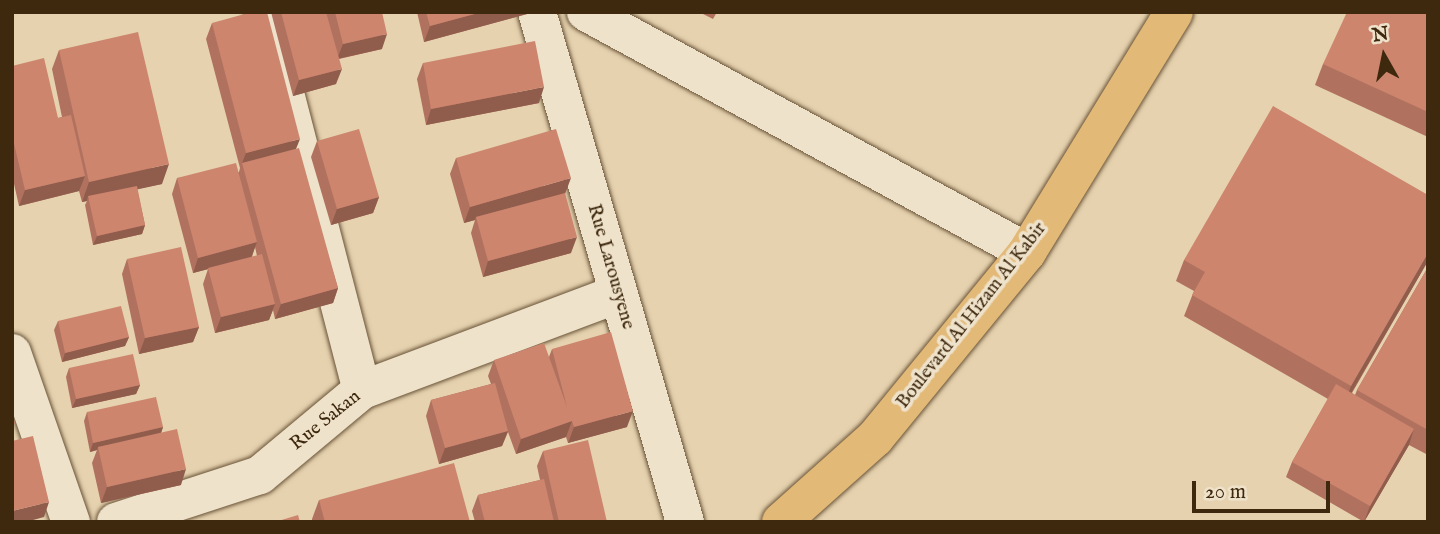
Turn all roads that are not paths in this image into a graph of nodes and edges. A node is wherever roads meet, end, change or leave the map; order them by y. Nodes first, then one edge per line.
1 (264, 12) edge
2 (537, 12) edge
3 (586, 12) edge
4 (1174, 12) edge
5 (1027, 252) junction
6 (617, 294) junction
7 (12, 353) edge
8 (362, 390) junction
9 (682, 520) edge
10 (71, 522) edge
11 (116, 522) edge
12 (781, 522) edge

1 - 8 street
2 - 6 street, Rue Larousyene
3 - 5 street
4 - 5 main road, Boulevard Al Hizam Al Kabir
5 - 12 main road, Boulevard Al Hizam Al Kabir
6 - 8 street, Rue Sakan
6 - 9 street, Rue Larousyene
7 - 10 street
8 - 11 street, Rue Sakan

